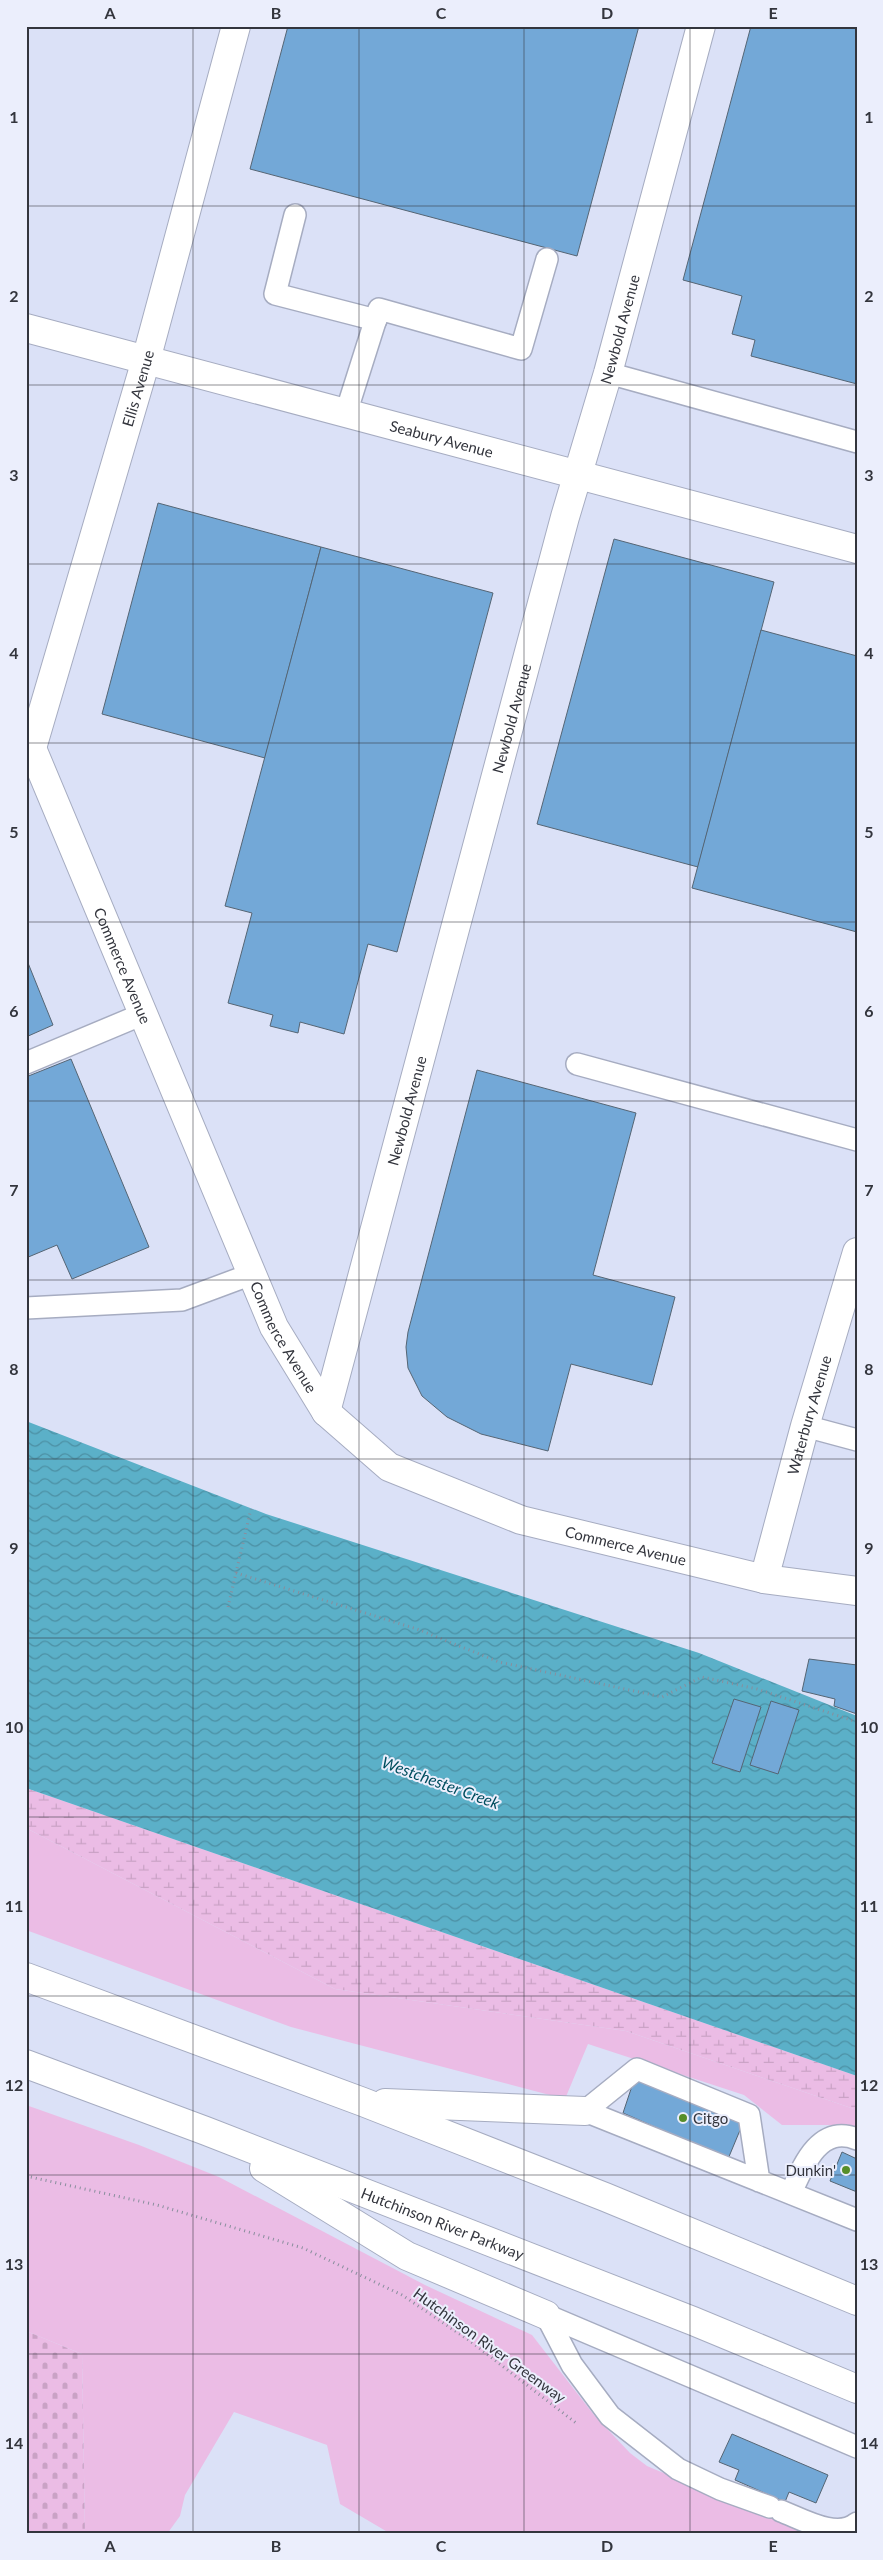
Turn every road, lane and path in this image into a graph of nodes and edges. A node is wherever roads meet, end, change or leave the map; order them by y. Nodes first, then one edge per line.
1 (236, 26) edge
2 (701, 26) edge
3 (295, 216) dead end
4 (546, 259) dead end
5 (376, 320) junction
6 (26, 328) edge
7 (146, 360) junction
8 (608, 373) junction
9 (346, 413) junction
10 (857, 442) edge
11 (578, 475) junction
12 (857, 549) edge
13 (29, 741) edge
14 (143, 1014) junction
15 (26, 1062) edge
16 (577, 1064) dead end
17 (857, 1140) edge
18 (857, 1252) edge
19 (252, 1274) junction
20 (26, 1308) edge
21 (326, 1412) junction
22 (805, 1426) junction
23 (857, 1440) edge
24 (251, 1509) dead end
25 (236, 1573) junction
26 (764, 1579) junction
27 (857, 1591) edge
28 (228, 1607) dead end
29 (857, 1722) edge
30 (26, 1977) edge
31 (26, 2064) edge
32 (364, 2102) junction
33 (586, 2111) junction
34 (206, 2131) junction
35 (857, 2139) edge
36 (26, 2176) edge
37 (760, 2181) junction
38 (791, 2193) junction
39 (857, 2220) edge
40 (857, 2301) edge
41 (546, 2315) junction
42 (857, 2389) edge
43 (582, 2429) dead end
44 (857, 2447) edge
45 (857, 2523) edge

1 - 7 main road, Ellis Avenue
2 - 8 main road, Newbold Avenue
3 - 5 lane
4 - 5 lane
5 - 9 lane
6 - 7 main road, Seabury Avenue
7 - 9 main road, Seabury Avenue
7 - 13 main road, Ellis Avenue
8 - 10 lane
8 - 11 main road, Newbold Avenue
9 - 11 main road, Seabury Avenue
11 - 12 main road, Seabury Avenue
11 - 21 main road, Newbold Avenue
13 - 14 main road, Commerce Avenue
14 - 15 lane
14 - 19 main road, Commerce Avenue
16 - 17 lane
18 - 22 main road, Waterbury Avenue
19 - 20 lane
19 - 21 main road, Commerce Avenue
21 - 26 main road, Commerce Avenue
22 - 23 lane
22 - 26 main road, Waterbury Avenue
24 - 25 path
25 - 28 path
25 - 29 path
26 - 27 main road, Commerce Avenue
30 - 32 main road
31 - 34 main road, Hutchinson River Parkway
32 - 33 main road
32 - 40 main road
33 - 37 lane
33 - 37 lane
34 - 41 main road
34 - 42 main road, Hutchinson River Parkway
35 - 38 lane
36 - 43 path, Hutchinson River Greenway
37 - 38 lane
38 - 39 lane
41 - 44 lane
41 - 45 lane

